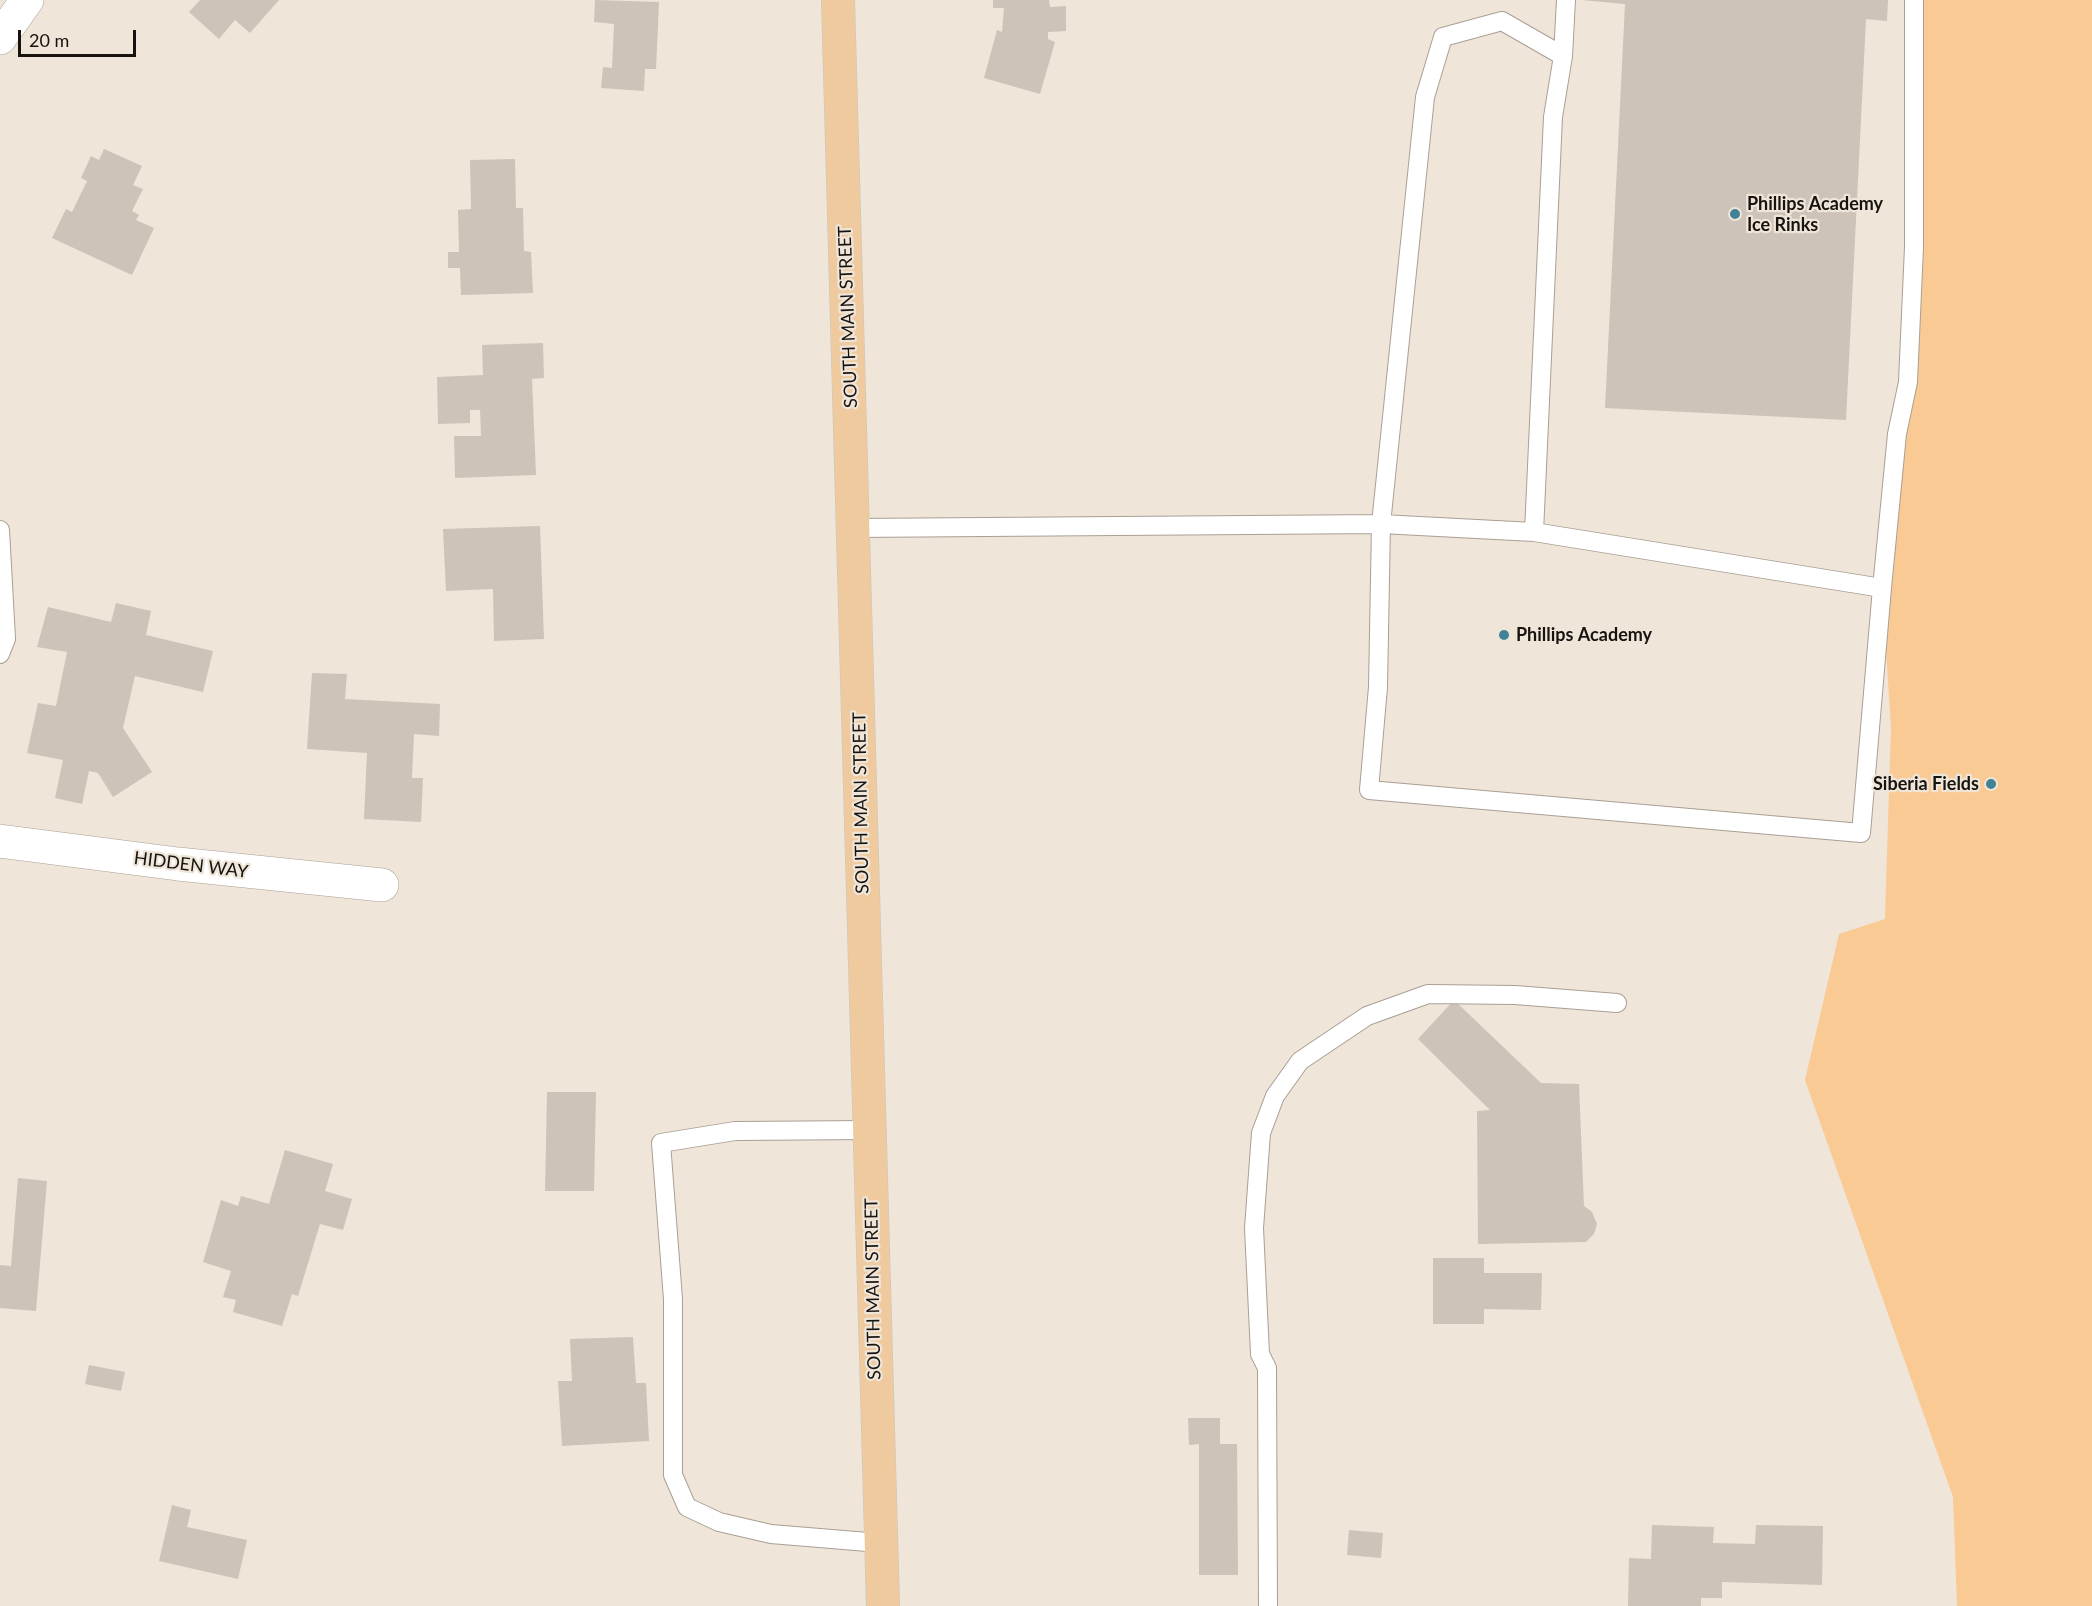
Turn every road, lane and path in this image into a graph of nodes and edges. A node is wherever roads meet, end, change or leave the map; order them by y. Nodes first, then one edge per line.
1 (27, 0) edge
2 (838, 0) edge
3 (1566, 0) edge
4 (1914, 0) edge
5 (0, 38) edge
6 (1563, 56) junction
7 (1381, 524) junction
8 (854, 528) junction
9 (0, 530) edge
10 (1534, 532) junction
11 (1882, 588) junction
12 (0, 654) edge
13 (0, 841) edge
14 (382, 885) dead end
15 (1617, 1002) dead end
16 (870, 1130) junction
17 (880, 1543) junction
18 (883, 1606) edge
19 (1268, 1606) edge

1 - 5 street
2 - 8 main road, SOUTH MAIN STREET
3 - 6 lane
4 - 11 lane
6 - 7 lane
6 - 10 lane
7 - 8 lane
7 - 10 lane
7 - 11 lane
8 - 16 main road, SOUTH MAIN STREET
9 - 12 lane
10 - 11 lane
13 - 14 street, HIDDEN WAY
15 - 19 lane
16 - 17 main road, SOUTH MAIN STREET
16 - 17 lane
17 - 18 main road, SOUTH MAIN STREET

